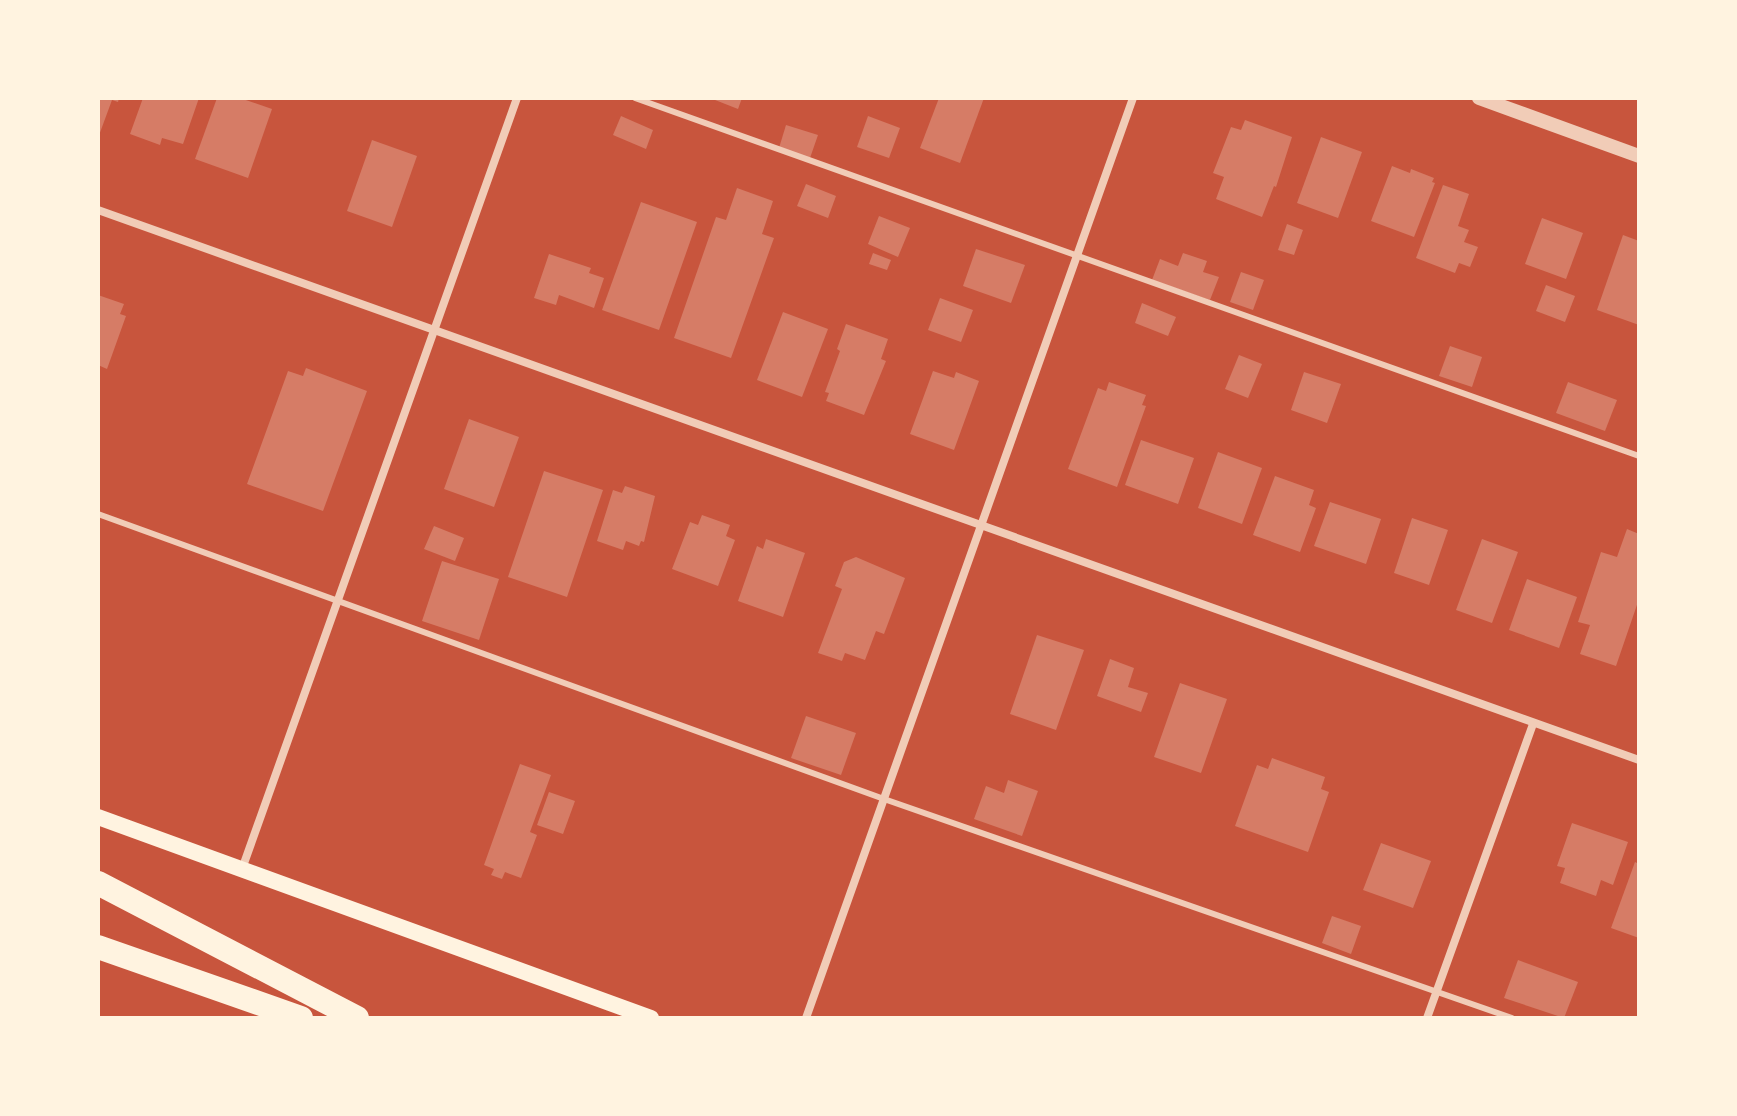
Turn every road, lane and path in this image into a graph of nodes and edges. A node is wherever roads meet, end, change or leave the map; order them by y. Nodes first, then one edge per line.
1 (517, 98) edge
2 (635, 98) edge
3 (1133, 98) edge
4 (1479, 98) edge
5 (1639, 156) edge
6 (98, 210) edge
7 (1076, 256) junction
8 (437, 330) junction
9 (1639, 456) edge
10 (98, 514) edge
11 (980, 525) junction
12 (339, 601) junction
13 (1533, 724) junction
14 (1639, 760) edge
15 (884, 799) junction
16 (98, 817) edge
17 (242, 869) junction
18 (98, 883) edge
19 (98, 947) edge
20 (1437, 991) junction
21 (301, 1018) edge
22 (357, 1018) edge
23 (651, 1018) edge
24 (806, 1018) edge
25 (1427, 1018) edge
26 (1512, 1018) edge

1 - 8 street
2 - 7 lane
3 - 7 street
4 - 5 street
6 - 8 street
7 - 9 lane
7 - 11 street
8 - 11 street
8 - 12 street
10 - 12 lane
11 - 13 street
11 - 15 street
12 - 15 lane
12 - 17 street
13 - 14 street
13 - 20 street
15 - 20 lane
15 - 24 street
16 - 17 main road
17 - 23 main road
18 - 22 highway
19 - 21 highway
20 - 25 street
20 - 26 lane

